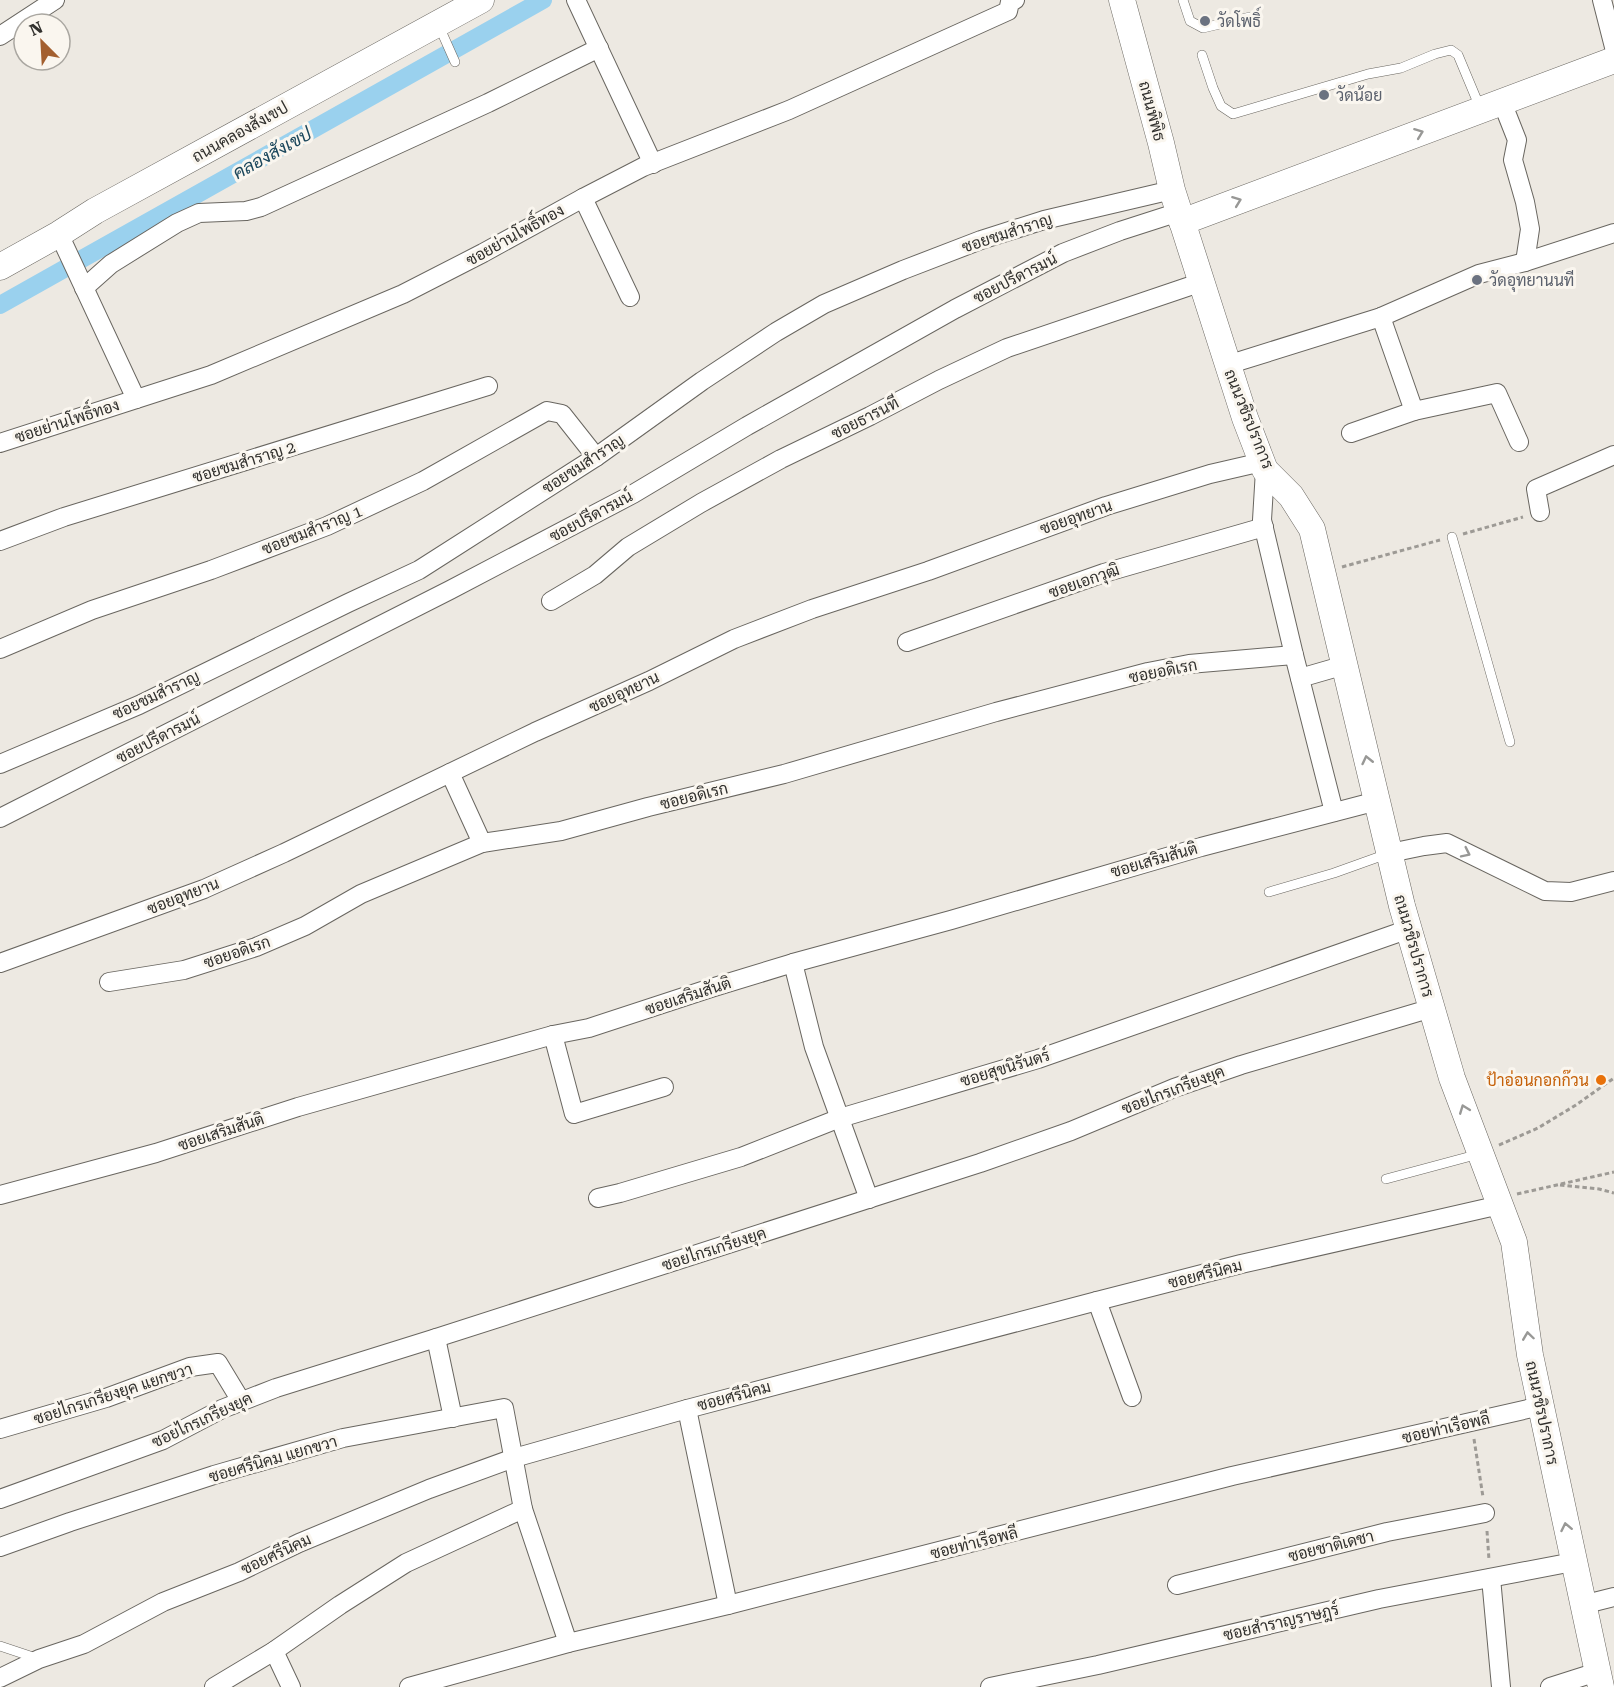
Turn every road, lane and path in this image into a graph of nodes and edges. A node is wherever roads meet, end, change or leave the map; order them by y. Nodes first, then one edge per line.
1 (55, 0) edge
2 (481, 0) edge
3 (576, 0) edge
4 (1015, 0) edge
5 (1122, 0) edge
6 (1183, 0) edge
7 (1602, 0) edge
8 (1250, 17) dead end
9 (438, 23) junction
10 (0, 36) edge
11 (1614, 47) edge
12 (599, 48) junction
13 (1202, 55) dead end
14 (1614, 60) edge
15 (455, 62) dead end
16 (1492, 106) junction
17 (653, 164) junction
18 (583, 198) junction
19 (1177, 208) junction
20 (1614, 233) edge
21 (59, 234) junction
22 (1525, 262) junction
23 (0, 267) edge
24 (1202, 282) junction
25 (82, 284) junction
26 (630, 297) dead end
27 (1381, 317) junction
28 (1227, 365) junction
29 (488, 386) dead end
30 (136, 399) junction
31 (1414, 411) junction
32 (1351, 433) dead end
33 (1519, 442) dead end
34 (0, 443) edge
35 (1614, 456) edge
36 (596, 457) junction
37 (1264, 466) junction
38 (1540, 512) joint
39 (1264, 526) junction
40 (1452, 537) junction
41 (0, 541) edge
42 (1323, 572) junction
43 (551, 601) dead end
44 (907, 642) dead end
45 (0, 649) edge
46 (1294, 655) junction
47 (1345, 665) junction
48 (1300, 678) junction
49 (1510, 742) dead end
50 (0, 764) edge
51 (450, 773) junction
52 (1377, 801) junction
53 (1334, 813) junction
54 (0, 818) edge
55 (482, 843) junction
56 (1390, 853) junction
57 (1614, 882) edge
58 (1269, 892) dead end
59 (1409, 929) junction
60 (0, 963) edge
61 (793, 963) junction
62 (109, 982) dead end
63 (1431, 1008) junction
64 (553, 1035) junction
65 (1614, 1078) edge
66 (664, 1087) dead end
67 (840, 1118) junction
68 (1481, 1153) junction
69 (1614, 1172) edge
70 (1386, 1179) dead end
71 (1559, 1184) junction
72 (1614, 1193) edge
73 (0, 1195) edge
74 (598, 1198) dead end
75 (869, 1199) junction
76 (1499, 1202) junction
77 (1097, 1301) junction
78 (436, 1338) junction
79 (1132, 1397) dead end
80 (241, 1401) junction
81 (1541, 1406) junction
82 (687, 1409) junction
83 (453, 1418) junction
84 (0, 1429) edge
85 (514, 1458) junction
86 (0, 1499) edge
87 (523, 1509) junction
88 (1485, 1513) dead end
89 (0, 1547) edge
90 (1573, 1562) junction
91 (1491, 1578) junction
92 (1177, 1584) dead end
93 (1614, 1597) edge
94 (728, 1605) junction
95 (1582, 1605) junction
96 (568, 1643) junction
97 (0, 1646) edge
98 (274, 1651) junction
99 (39, 1659) junction
100 (0, 1678) edge
101 (1599, 1680) edge
102 (214, 1687) edge
103 (291, 1687) edge
104 (409, 1687) edge
105 (990, 1687) edge
106 (1502, 1687) edge
107 (1550, 1687) edge

1 - 10 street
2 - 9 street, ถนนคลองสังเขป
3 - 12 street
4 - 17 street, ซอยย่านโพธิ์ทอง
5 - 19 street, ถนนพิพิธ
6 - 8 lane
7 - 11 street
9 - 15 lane
9 - 21 street, ถนนคลองสังเขป
12 - 17 street
12 - 25 street
13 - 16 lane
14 - 16 street
19 -> 16 street
16 - 22 street
17 - 18 street, ซอยย่านโพธิ์ทอง
18 - 26 street
18 - 30 street, ซอยย่านโพธิ์ทอง
19 - 24 street, ถนนวชิรปราการ
19 - 36 street, ซอยชมสำราญ
19 - 54 street, ซอยปรีดารมน์
20 - 22 street
21 - 23 street, ถนนคลองสังเขป
21 - 25 street
22 - 27 street
24 - 28 street, ถนนวชิรปราการ
24 - 43 street, ซอยธารนที
25 - 30 street
27 - 28 street
27 - 31 street
28 - 37 street, ถนนวชิรปราการ
29 - 41 street, ซอยชมสำราญ 2
30 - 34 street, ซอยย่านโพธิ์ทอง
31 - 32 street
31 - 33 street
35 - 38 street
36 - 45 street, ซอยชมสำราญ 1
36 - 50 street, ซอยชมสำราญ
37 - 39 street
37 - 42 street, ถนนวชิรปราการ
37 - 51 street, ซอยอุทยาน
38 - 40 path
39 - 44 street, ซอยเอกวุฒิ
39 - 46 street
40 - 42 path
40 - 49 lane
42 - 47 street, ถนนวชิรปราการ
46 - 48 street
46 - 55 street, ซอยอดิเรก
47 - 48 street
52 -> 47 street, ถนนวชิรปราการ
48 - 53 street
51 - 55 street
51 - 60 street, ซอยอุทยาน
52 - 53 street, ซอยเสริมสันติ
52 - 56 street, ถนนวชิรปราการ
53 - 61 street, ซอยเสริมสันติ
55 - 62 street, ซอยอดิเรก
56 -> 57 street
56 - 58 lane
56 - 59 street, ถนนวชิรปราการ
59 - 63 street, ถนนวชิรปราการ
59 - 67 street, ซอยสุขนิรันดร์
61 - 64 street, ซอยเสริมสันติ
61 - 67 street
68 -> 63 street, ถนนวชิรปราการ
63 - 75 street, ซอยไกรเกรียงยุค
64 - 66 street
64 - 73 street, ซอยเสริมสันติ
65 - 68 path
67 - 74 street, ซอยสุขนิรันดร์
67 - 75 street
68 - 70 lane
68 - 76 street, ถนนวชิรปราการ
69 - 71 path
71 - 72 path
71 - 76 path
75 - 78 street, ซอยไกรเกรียงยุค
76 - 77 street, ซอยศรีนิคม
81 -> 76 street, ถนนวชิรปราการ
77 - 79 street
77 - 82 street, ซอยศรีนิคม
78 - 80 street, ซอยไกรเกรียงยุค
78 - 83 street
80 - 84 street, ซอยไกรเกรียงยุค แยกขวา
80 - 86 street, ซอยไกรเกรียงยุค
90 -> 81 street, ถนนวชิรปราการ
81 - 94 street, ซอยท่าเรือพลี
82 - 85 street, ซอยศรีนิคม
82 - 94 street
83 - 85 street, ซอยศรีนิคม แยกขวา
83 - 89 street, ซอยศรีนิคม แยกขวา
85 - 87 street
85 - 99 street, ซอยศรีนิคม
87 - 96 street
87 - 98 street
88 - 92 street, ซอยชาติเดชา
90 - 91 street, ซอยสำราญราษฎร์
90 - 95 street, ถนนวชิรปราการ
91 - 105 street, ซอยสำราญราษฎร์
91 - 106 street
93 - 95 street
94 - 96 street, ซอยท่าเรือพลี
95 - 101 street, ถนนวชิรปราการ
96 - 104 street, ซอยท่าเรือพลี
97 - 99 lane
98 - 102 street
98 - 103 street
99 - 100 street, ซอยศรีนิคม
101 - 107 street

